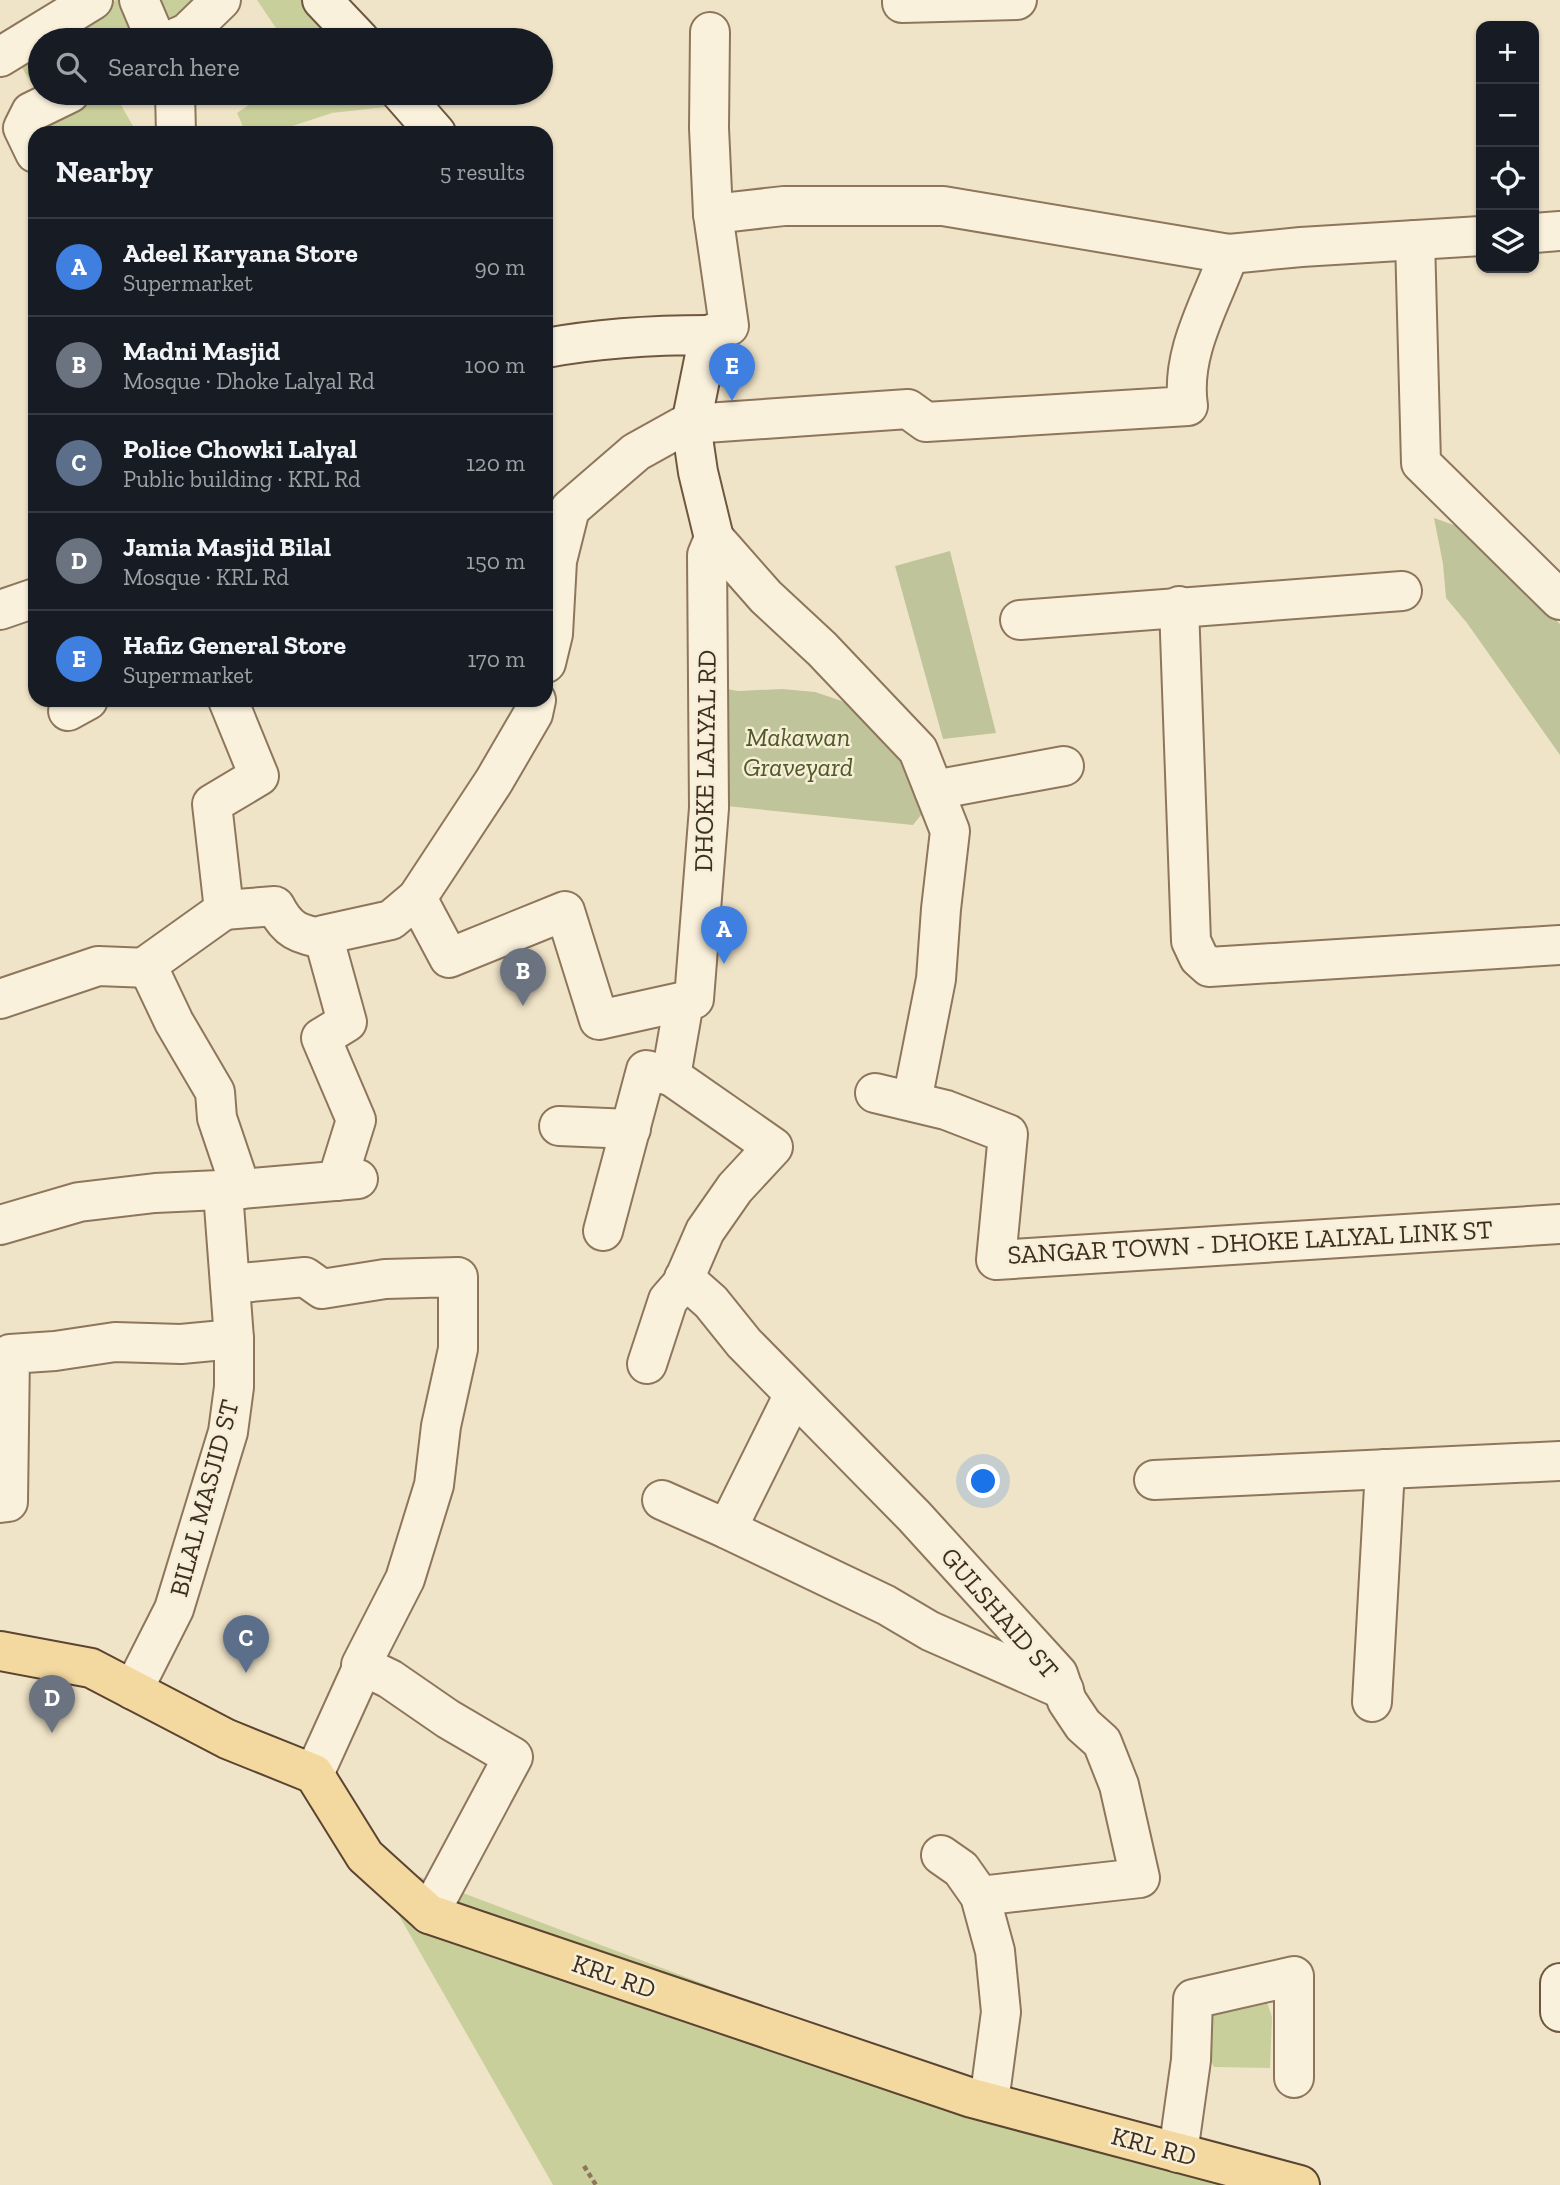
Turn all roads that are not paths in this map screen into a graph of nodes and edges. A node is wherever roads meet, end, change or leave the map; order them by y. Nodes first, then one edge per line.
1 (93, 0) edge
2 (139, 0) edge
3 (221, 0) edge
4 (902, 0) edge
5 (1017, 0) edge
6 (324, 1) edge
7 (47, 28) edge
8 (151, 28) edge
9 (192, 28) edge
10 (349, 28) edge
11 (710, 32) dead end
12 (28, 40) edge
13 (0, 57) edge
14 (45, 105) edge
15 (175, 105) edge
16 (412, 105) edge
17 (176, 126) edge
18 (430, 126) edge
19 (28, 138) edge
20 (713, 214) junction
21 (1560, 231) edge
22 (1539, 233) edge
23 (1476, 236) edge
24 (1415, 240) junction
25 (1229, 254) junction
26 (709, 335) junction
27 (553, 347) edge
28 (691, 424) junction
29 (714, 538) junction
30 (1402, 591) dead end
31 (28, 600) edge
32 (1560, 600) edge
33 (1179, 606) junction
34 (0, 610) edge
35 (1020, 620) dead end
36 (553, 634) edge
37 (231, 707) edge
38 (534, 707) edge
39 (1064, 766) dead end
40 (934, 790) junction
41 (950, 831) joint
42 (416, 898) junction
43 (224, 910) junction
44 (324, 939) junction
45 (1560, 945) edge
46 (149, 968) junction
47 (0, 999) edge
48 (684, 1002) junction
49 (671, 1076) junction
50 (559, 1126) dead end
51 (631, 1129) junction
52 (241, 1189) junction
53 (1560, 1224) edge
54 (0, 1225) edge
55 (603, 1231) dead end
56 (684, 1278) junction
57 (230, 1284) junction
58 (234, 1339) junction
59 (647, 1364) dead end
60 (794, 1394) junction
61 (1560, 1461) edge
62 (1385, 1469) junction
63 (1154, 1480) dead end
64 (662, 1500) dead end
65 (0, 1503) edge
66 (727, 1529) junction
67 (0, 1651) edge
68 (363, 1666) junction
69 (133, 1690) junction
70 (1064, 1690) junction
71 (1372, 1702) dead end
72 (314, 1774) junction
73 (941, 1856) dead end
74 (980, 1896) junction
75 (429, 1913) junction
76 (1560, 1983) edge
77 (1560, 2012) edge
78 (1293, 2078) dead end
79 (989, 2102) junction
80 (1178, 2153) junction
81 (1300, 2185) edge

1 - 7 street
2 - 8 street
3 - 9 street
4 - 5 street
6 - 10 street
11 - 20 street
12 - 13 street
14 - 19 street
15 - 17 street
16 - 18 street
20 - 25 street
20 - 26 street
21 - 22 street
23 - 24 street
24 - 25 street
24 - 32 street
25 - 28 street
26 - 27 street
26 - 28 street, DHOKE LALYAL RD
28 - 29 street, DHOKE LALYAL RD
28 - 36 street
29 - 40 street, DHOKE LALYAL RD
29 - 48 street, DHOKE LALYAL RD
30 - 33 street
31 - 34 street
33 - 35 street
33 - 45 street
37 - 43 street
38 - 42 street
39 - 40 street
40 - 41 street, DHOKE LALYAL RD
41 - 53 street, SANGAR TOWN - DHOKE LALYAL LINK ST
42 - 44 street
42 - 48 street
43 - 44 street
43 - 46 street
44 - 52 street
46 - 47 street
46 - 52 street
48 - 49 street
49 - 51 street
49 - 56 street
50 - 51 street
51 - 55 street
52 - 54 street
52 - 57 street, BILAL MASJID ST
56 - 59 street
56 - 60 street, GULSHAID ST
57 - 58 street, BILAL MASJID ST
57 - 68 street
58 - 65 street
58 - 69 street, BILAL MASJID ST
60 - 66 street
60 - 70 street, GULSHAID ST
61 - 62 street
62 - 63 street
62 - 71 street
64 - 66 street
66 - 70 street
67 - 69 main road
68 - 72 street
68 - 75 street
69 - 72 main road
70 - 74 street, GULSHAID ST
72 - 75 main road, KRL RD
73 - 74 street
74 - 79 street
75 - 79 main road, KRL RD
76 - 77 street
78 - 80 street
79 - 80 main road, KRL RD
80 - 81 main road, KRL RD

